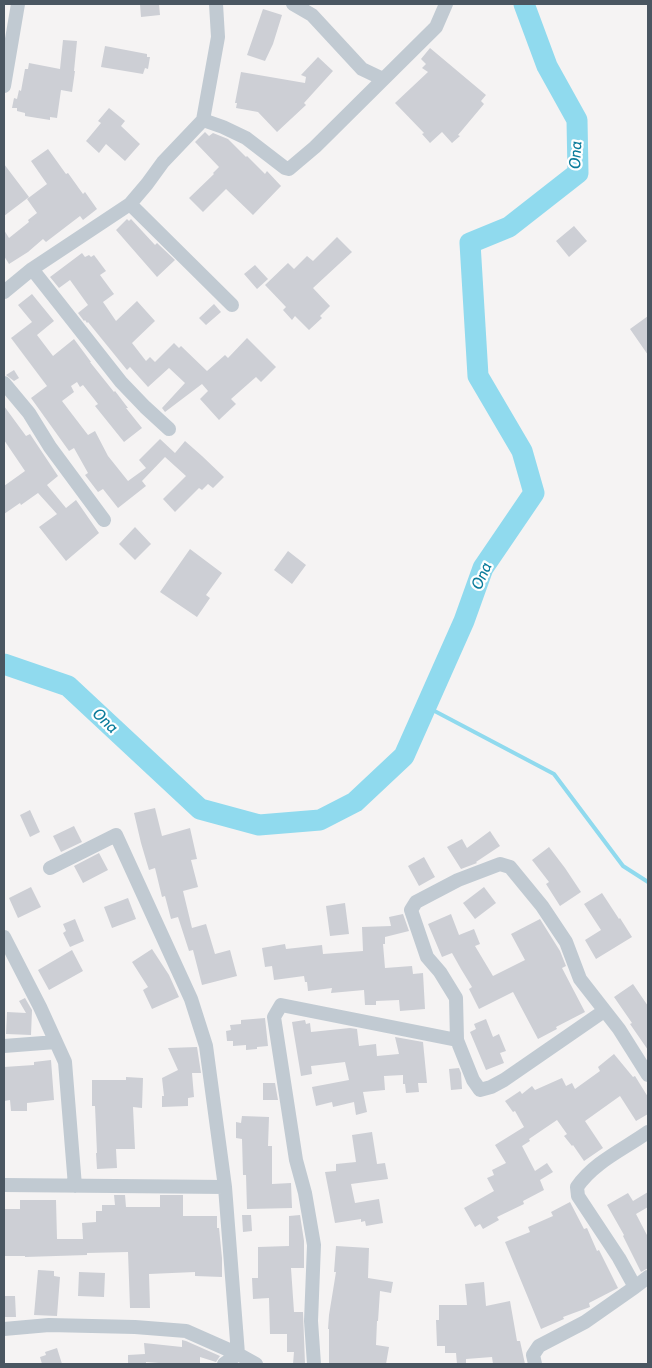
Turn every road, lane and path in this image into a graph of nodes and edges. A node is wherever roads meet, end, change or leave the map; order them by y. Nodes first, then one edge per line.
1 (18, 4) edge
2 (216, 4) edge
3 (293, 4) edge
4 (446, 4) edge
5 (383, 79) junction
6 (4, 86) edge
7 (203, 120) junction
8 (130, 204) junction
9 (32, 270) junction
10 (4, 292) edge
11 (232, 305) dead end
12 (4, 383) edge
13 (169, 430) dead end
14 (104, 520) dead end
15 (50, 868) dead end
16 (4, 937) edge
17 (604, 1011) junction
18 (457, 1040) junction
19 (56, 1042) junction
20 (4, 1046) edge
21 (648, 1076) edge
22 (648, 1132) edge
23 (4, 1185) edge
24 (75, 1186) junction
25 (225, 1187) junction
26 (648, 1277) edge
27 (635, 1286) junction
28 (4, 1329) edge
29 (238, 1354) junction
30 (224, 1364) edge
31 (256, 1364) edge
32 (314, 1364) edge
33 (535, 1364) edge

1 - 6 street
2 - 7 street
3 - 5 street
4 - 5 street
5 - 7 street
7 - 8 street
8 - 9 street
8 - 11 street
9 - 10 street
9 - 13 street
12 - 14 street
15 - 25 street
16 - 19 street
17 - 18 street
17 - 18 street
17 - 21 street
18 - 32 street
19 - 20 street
19 - 24 street
22 - 27 street
23 - 24 street
24 - 25 street
25 - 29 street
26 - 27 street
27 - 33 street
28 - 29 street
29 - 30 street
29 - 31 street

